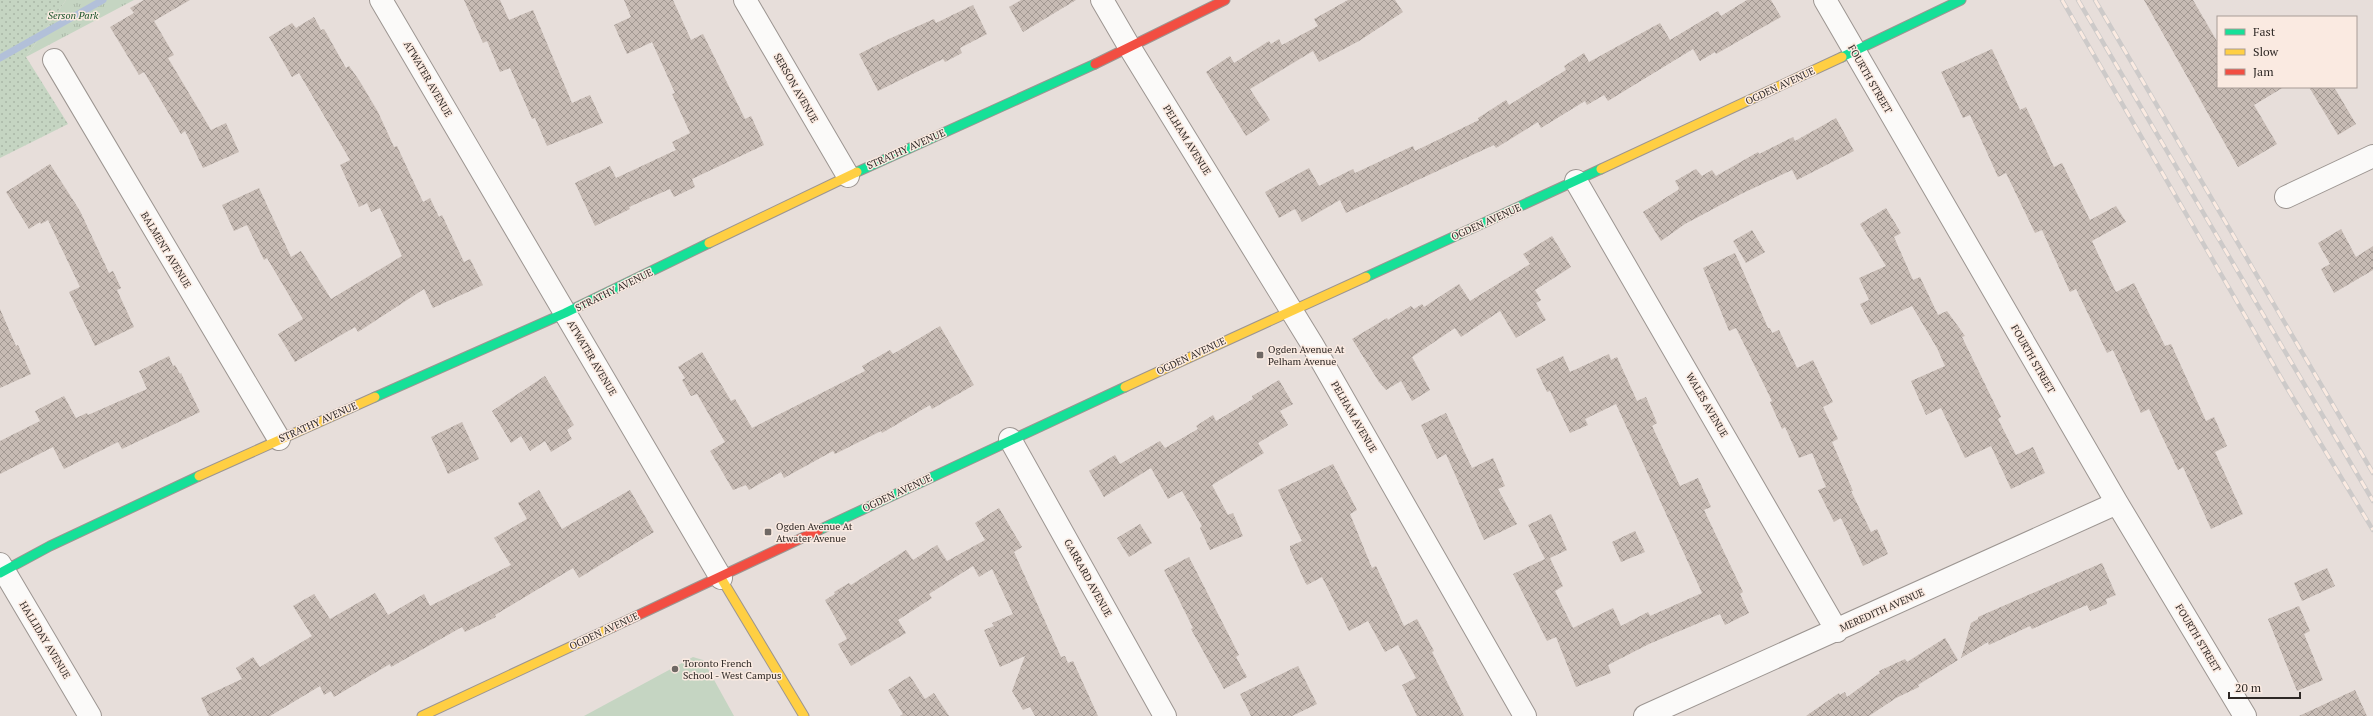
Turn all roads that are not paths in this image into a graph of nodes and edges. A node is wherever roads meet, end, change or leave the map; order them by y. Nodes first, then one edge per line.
1 (381, 0) edge
2 (745, 0) edge
3 (1102, 0) edge
4 (1225, 0) edge
5 (1825, 0) edge
6 (1961, 0) edge
7 (1130, 48) junction
8 (1854, 52) junction
9 (54, 60) dead end
10 (2373, 156) edge
11 (848, 176) junction
12 (1576, 181) junction
13 (2286, 197) dead end
14 (1291, 310) junction
15 (565, 313) junction
16 (1010, 439) junction
17 (279, 440) junction
18 (2117, 503) junction
19 (1, 569) edge
20 (720, 578) junction
21 (1837, 631) junction
22 (90, 716) edge
23 (422, 716) edge
24 (804, 716) edge
25 (1165, 716) edge
26 (1525, 716) edge
27 (1645, 716) edge
28 (2245, 716) edge

1 - 15 street, ATWATER AVENUE
2 - 11 street, SERSON AVENUE
3 - 7 street, PELHAM AVENUE
4 - 7 street, STRATHY AVENUE
5 - 8 street, FOURTH STREET
6 - 8 street, OGDEN AVENUE
7 - 11 street, STRATHY AVENUE
7 - 14 street, PELHAM AVENUE
8 - 12 street, OGDEN AVENUE
8 - 18 street, FOURTH STREET
9 - 17 street, BALMENT AVENUE
10 - 13 street
11 - 15 street, STRATHY AVENUE
12 - 14 street, OGDEN AVENUE
12 - 21 street, WALES AVENUE
14 - 16 street, OGDEN AVENUE
14 - 26 street, PELHAM AVENUE
15 - 17 street, STRATHY AVENUE
15 - 20 street, ATWATER AVENUE
16 - 20 street, OGDEN AVENUE
16 - 25 street, GARRARD AVENUE
17 - 19 street, STRATHY AVENUE
18 - 21 street, MEREDITH AVENUE
18 - 28 street, FOURTH STREET
19 - 22 street, HALLIDAY AVENUE
20 - 23 street, OGDEN AVENUE
20 - 24 street, ATWATER AVENUE
21 - 27 street, MEREDITH AVENUE

